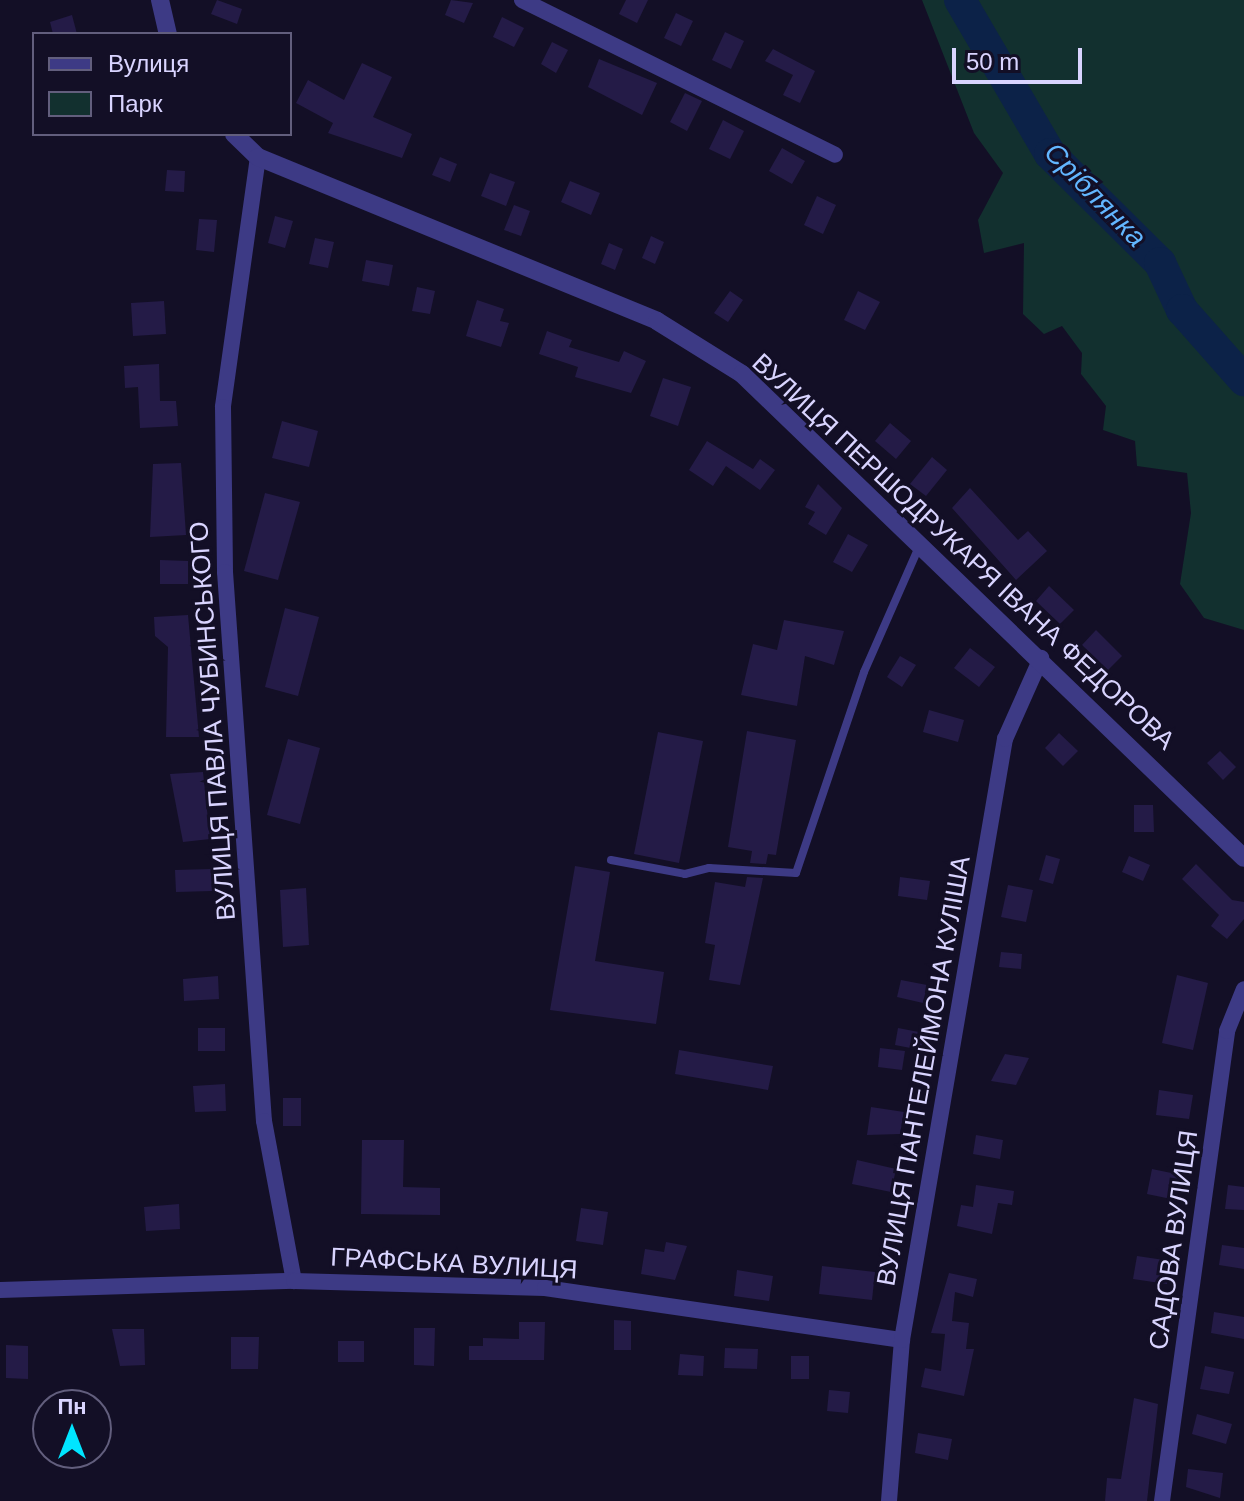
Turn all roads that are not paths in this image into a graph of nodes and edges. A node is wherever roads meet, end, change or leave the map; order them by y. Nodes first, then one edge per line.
1 (160, 0) edge
2 (522, 0) edge
3 (168, 32) edge
4 (236, 136) edge
5 (835, 155) dead end
6 (258, 157) junction
7 (921, 543) junction
8 (1041, 658) junction
9 (1244, 858) edge
10 (611, 860) dead end
11 (1244, 989) edge
12 (294, 1281) junction
13 (0, 1290) edge
14 (902, 1340) junction
15 (889, 1501) edge
16 (1162, 1501) edge

1 - 3 street
2 - 5 street
4 - 6 street, ВУЛИЦЯ ПЕРШОДРУКАРЯ ІВАНА ФЕДОРОВА
6 - 7 street, ВУЛИЦЯ ПЕРШОДРУКАРЯ ІВАНА ФЕДОРОВА
6 - 12 street, ВУЛИЦЯ ПАВЛА ЧУБИНСЬКОГО
7 - 8 street, ВУЛИЦЯ ПЕРШОДРУКАРЯ ІВАНА ФЕДОРОВА
7 - 10 lane
8 - 9 street, ВУЛИЦЯ ПЕРШОДРУКАРЯ ІВАНА ФЕДОРОВА
8 - 14 street, ВУЛИЦЯ ПАНТЕЛЕЙМОНА КУЛІША
11 - 16 street, САДОВА ВУЛИЦЯ
12 - 13 street, ГРАФСЬКА ВУЛИЦЯ
12 - 14 street, ГРАФСЬКА ВУЛИЦЯ
14 - 15 street, ВУЛИЦЯ ПАНТЕЛЕЙМОНА КУЛІША

